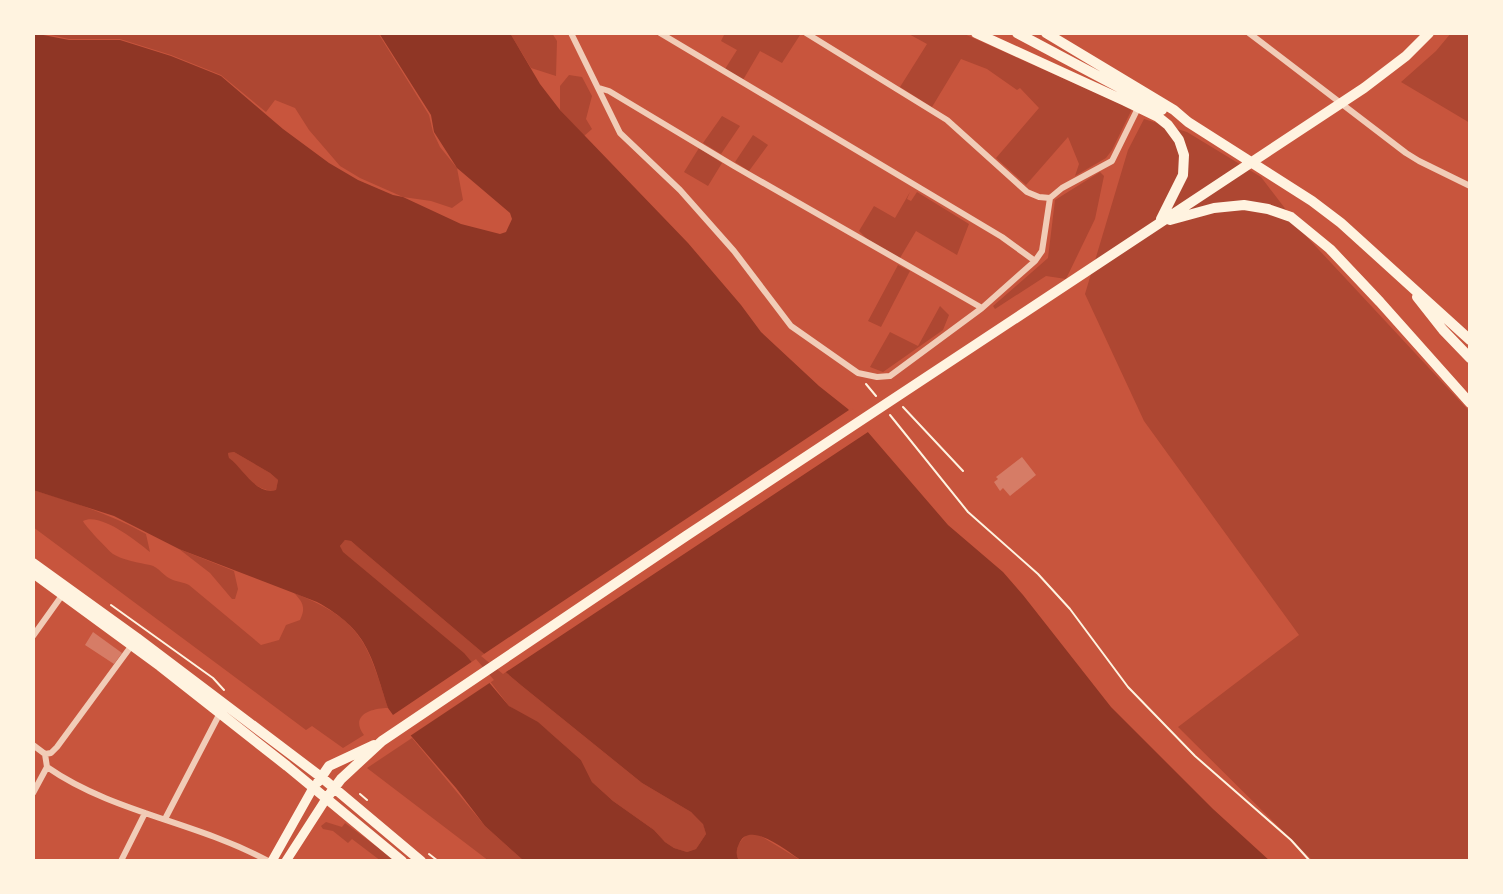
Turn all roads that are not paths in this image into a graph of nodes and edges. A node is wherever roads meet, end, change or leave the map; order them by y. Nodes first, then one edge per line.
1 (571, 33) edge
2 (660, 33) edge
3 (806, 33) edge
4 (976, 33) edge
5 (1017, 33) edge
6 (1046, 33) edge
7 (1249, 33) edge
8 (1429, 33) edge
9 (599, 88) junction
10 (1144, 96) junction
11 (1470, 186) edge
12 (1050, 198) junction
13 (1159, 222) junction
14 (1035, 261) junction
15 (1408, 285) junction
16 (982, 308) junction
17 (1470, 340) edge
18 (1470, 358) edge
19 (1430, 359) junction
20 (1470, 394) edge
21 (1470, 403) edge
22 (33, 563) edge
23 (33, 573) edge
24 (65, 591) junction
25 (33, 636) edge
26 (134, 641) junction
27 (220, 713) junction
28 (382, 741) junction
29 (33, 745) edge
30 (45, 754) junction
31 (47, 767) junction
32 (321, 777) junction
33 (334, 787) junction
34 (313, 788) junction
35 (33, 793) edge
36 (326, 799) junction
37 (145, 813) junction
38 (165, 819) junction
39 (121, 861) edge
40 (270, 861) edge
41 (286, 861) edge
42 (402, 861) edge
43 (421, 861) edge

1 - 9 street
2 - 14 street
3 - 12 street
4 - 13 main road
5 - 10 main road
6 - 10 main road
7 - 11 street
8 - 13 main road
9 - 16 street
9 - 16 street
10 - 12 street
10 - 15 main road
12 - 14 street
13 - 19 main road
13 - 28 main road
14 - 16 street
15 - 17 main road
15 - 18 main road
19 - 20 main road
19 - 21 main road
22 - 24 main road
23 - 24 main road
24 - 25 street
24 - 26 main road
26 - 27 main road
26 - 30 street
26 - 32 main road
27 - 34 main road
27 - 38 street
28 - 32 main road
28 - 33 main road
29 - 30 street
30 - 31 street
31 - 35 street
31 - 37 street
32 - 33 main road
32 - 34 main road
33 - 36 main road
33 - 43 main road
34 - 36 main road
34 - 40 main road
36 - 41 main road
36 - 42 main road
37 - 38 street
37 - 39 street
38 - 40 street

